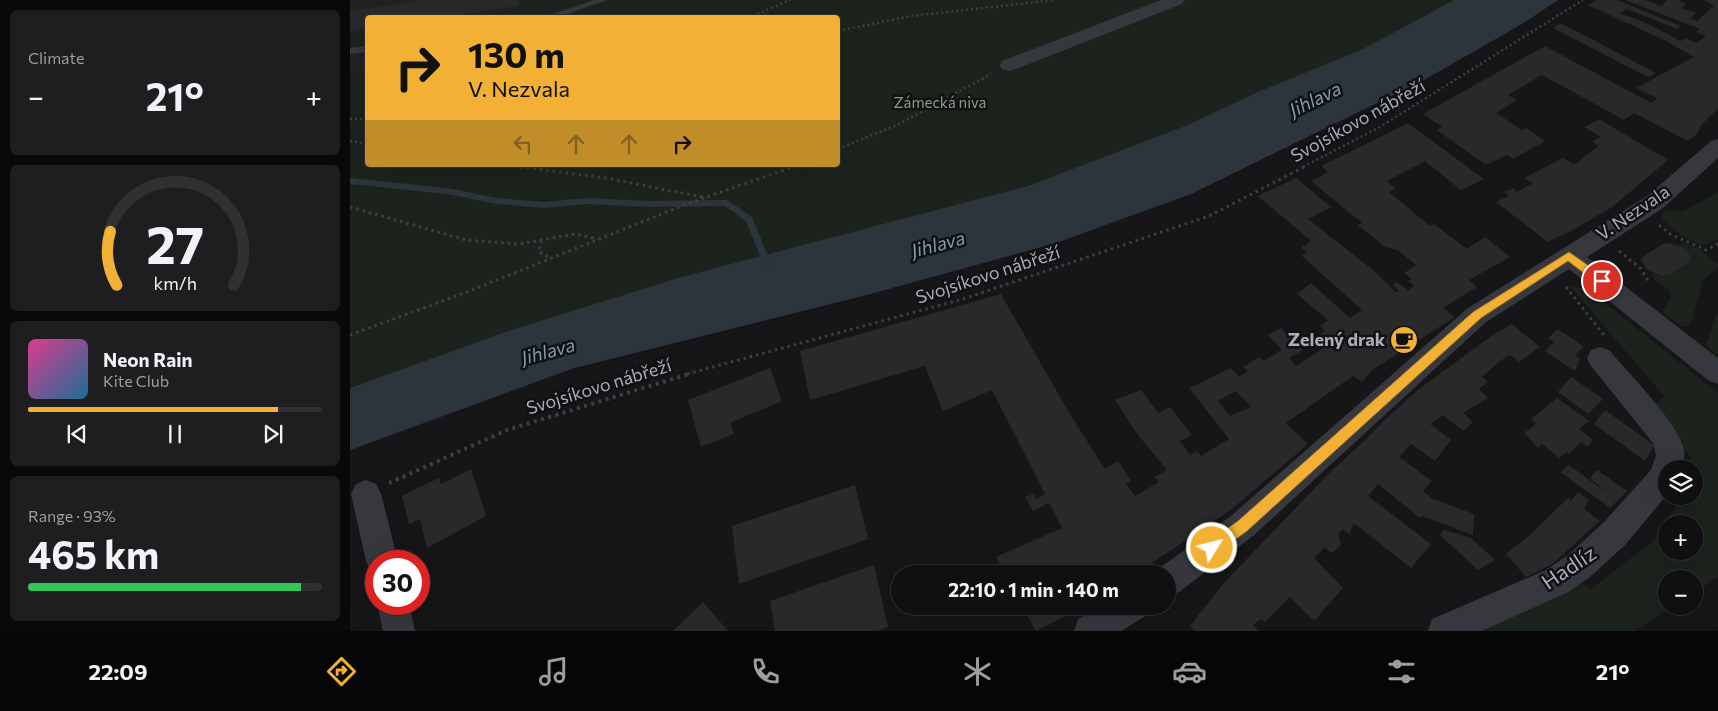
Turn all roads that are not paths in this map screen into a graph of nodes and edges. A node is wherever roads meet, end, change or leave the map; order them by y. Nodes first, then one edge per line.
1 (603, 0) edge
2 (1176, 0) edge
3 (555, 15) edge
4 (365, 49) edge
5 (350, 51) edge
6 (1009, 65) road end
7 (1718, 146) edge
8 (1569, 256) junction
9 (1605, 350) road end
10 (1718, 373) edge
11 (1670, 460) edge
12 (1658, 484) edge
13 (358, 497) edge
14 (378, 550) edge
15 (1176, 575) edge
16 (395, 615) edge
17 (1129, 617) edge
18 (399, 631) edge
19 (1090, 631) edge
20 (1444, 631) edge

1 - 3 lane
2 - 6 street
4 - 5 lane
7 - 8 street, V. Nezvala
8 - 10 street
8 - 15 street, V. Nezvala
9 - 11 street, Hadlíz
12 - 20 street, Hadlíz
13 - 14 street
16 - 18 street
17 - 19 street

